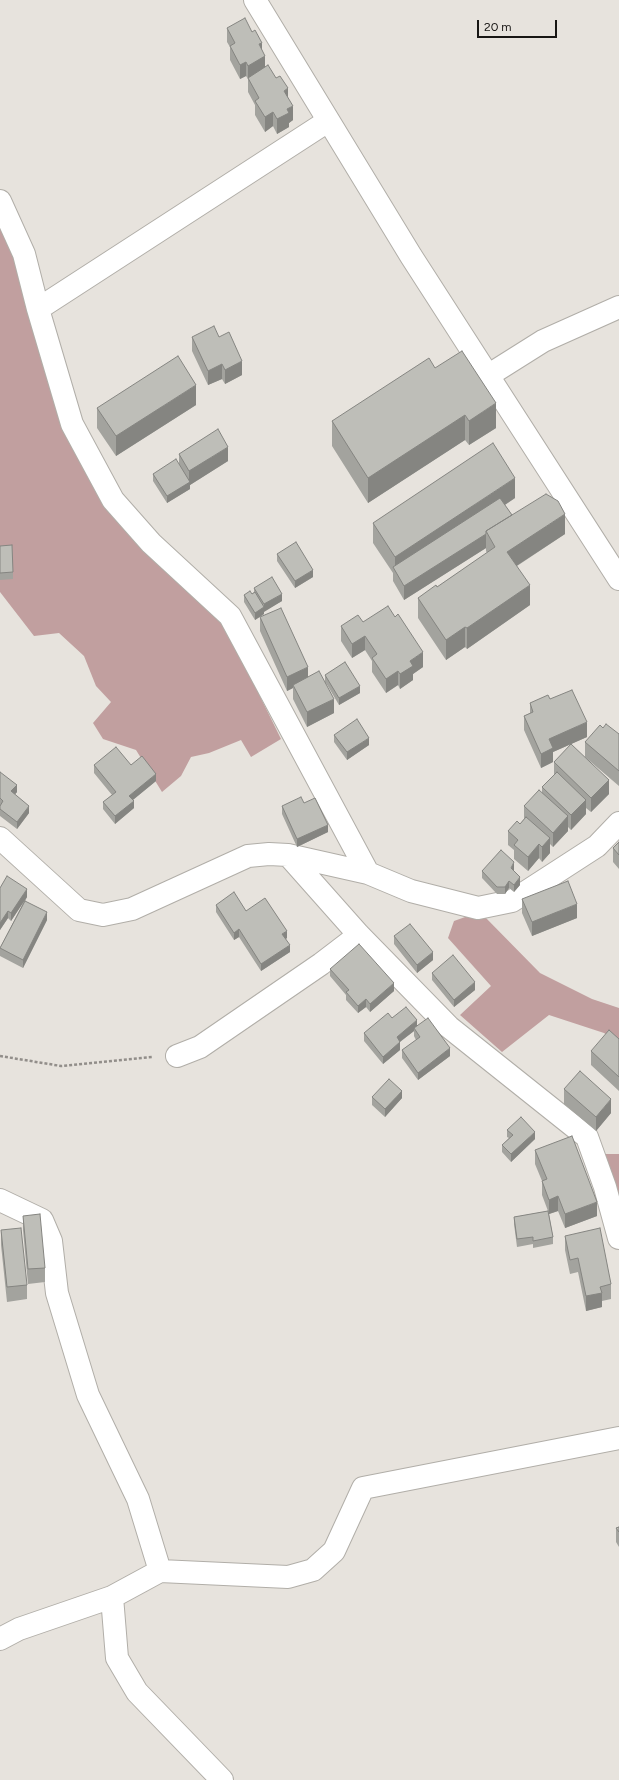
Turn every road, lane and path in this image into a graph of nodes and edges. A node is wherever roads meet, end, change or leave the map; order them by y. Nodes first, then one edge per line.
1 (261, 2) edge
2 (328, 121) junction
3 (0, 201) edge
4 (619, 307) edge
5 (38, 309) junction
6 (488, 375) junction
7 (619, 579) edge
8 (619, 823) edge
9 (0, 838) edge
10 (288, 855) junction
11 (368, 873) junction
12 (359, 935) junction
13 (0, 1056) edge
14 (177, 1056) joint
15 (0, 1200) edge
16 (619, 1238) edge
17 (619, 1438) edge
18 (160, 1571) junction
19 (112, 1598) junction
20 (0, 1639) edge
21 (222, 1780) edge

1 - 2 street
2 - 5 street
2 - 6 street
3 - 5 street
4 - 6 street
5 - 11 street
6 - 7 street
8 - 11 street
9 - 10 street
10 - 11 street
10 - 12 street
12 - 14 street
12 - 16 street
13 - 14 path
15 - 18 street
17 - 18 street
18 - 19 street
19 - 20 street
19 - 21 street

